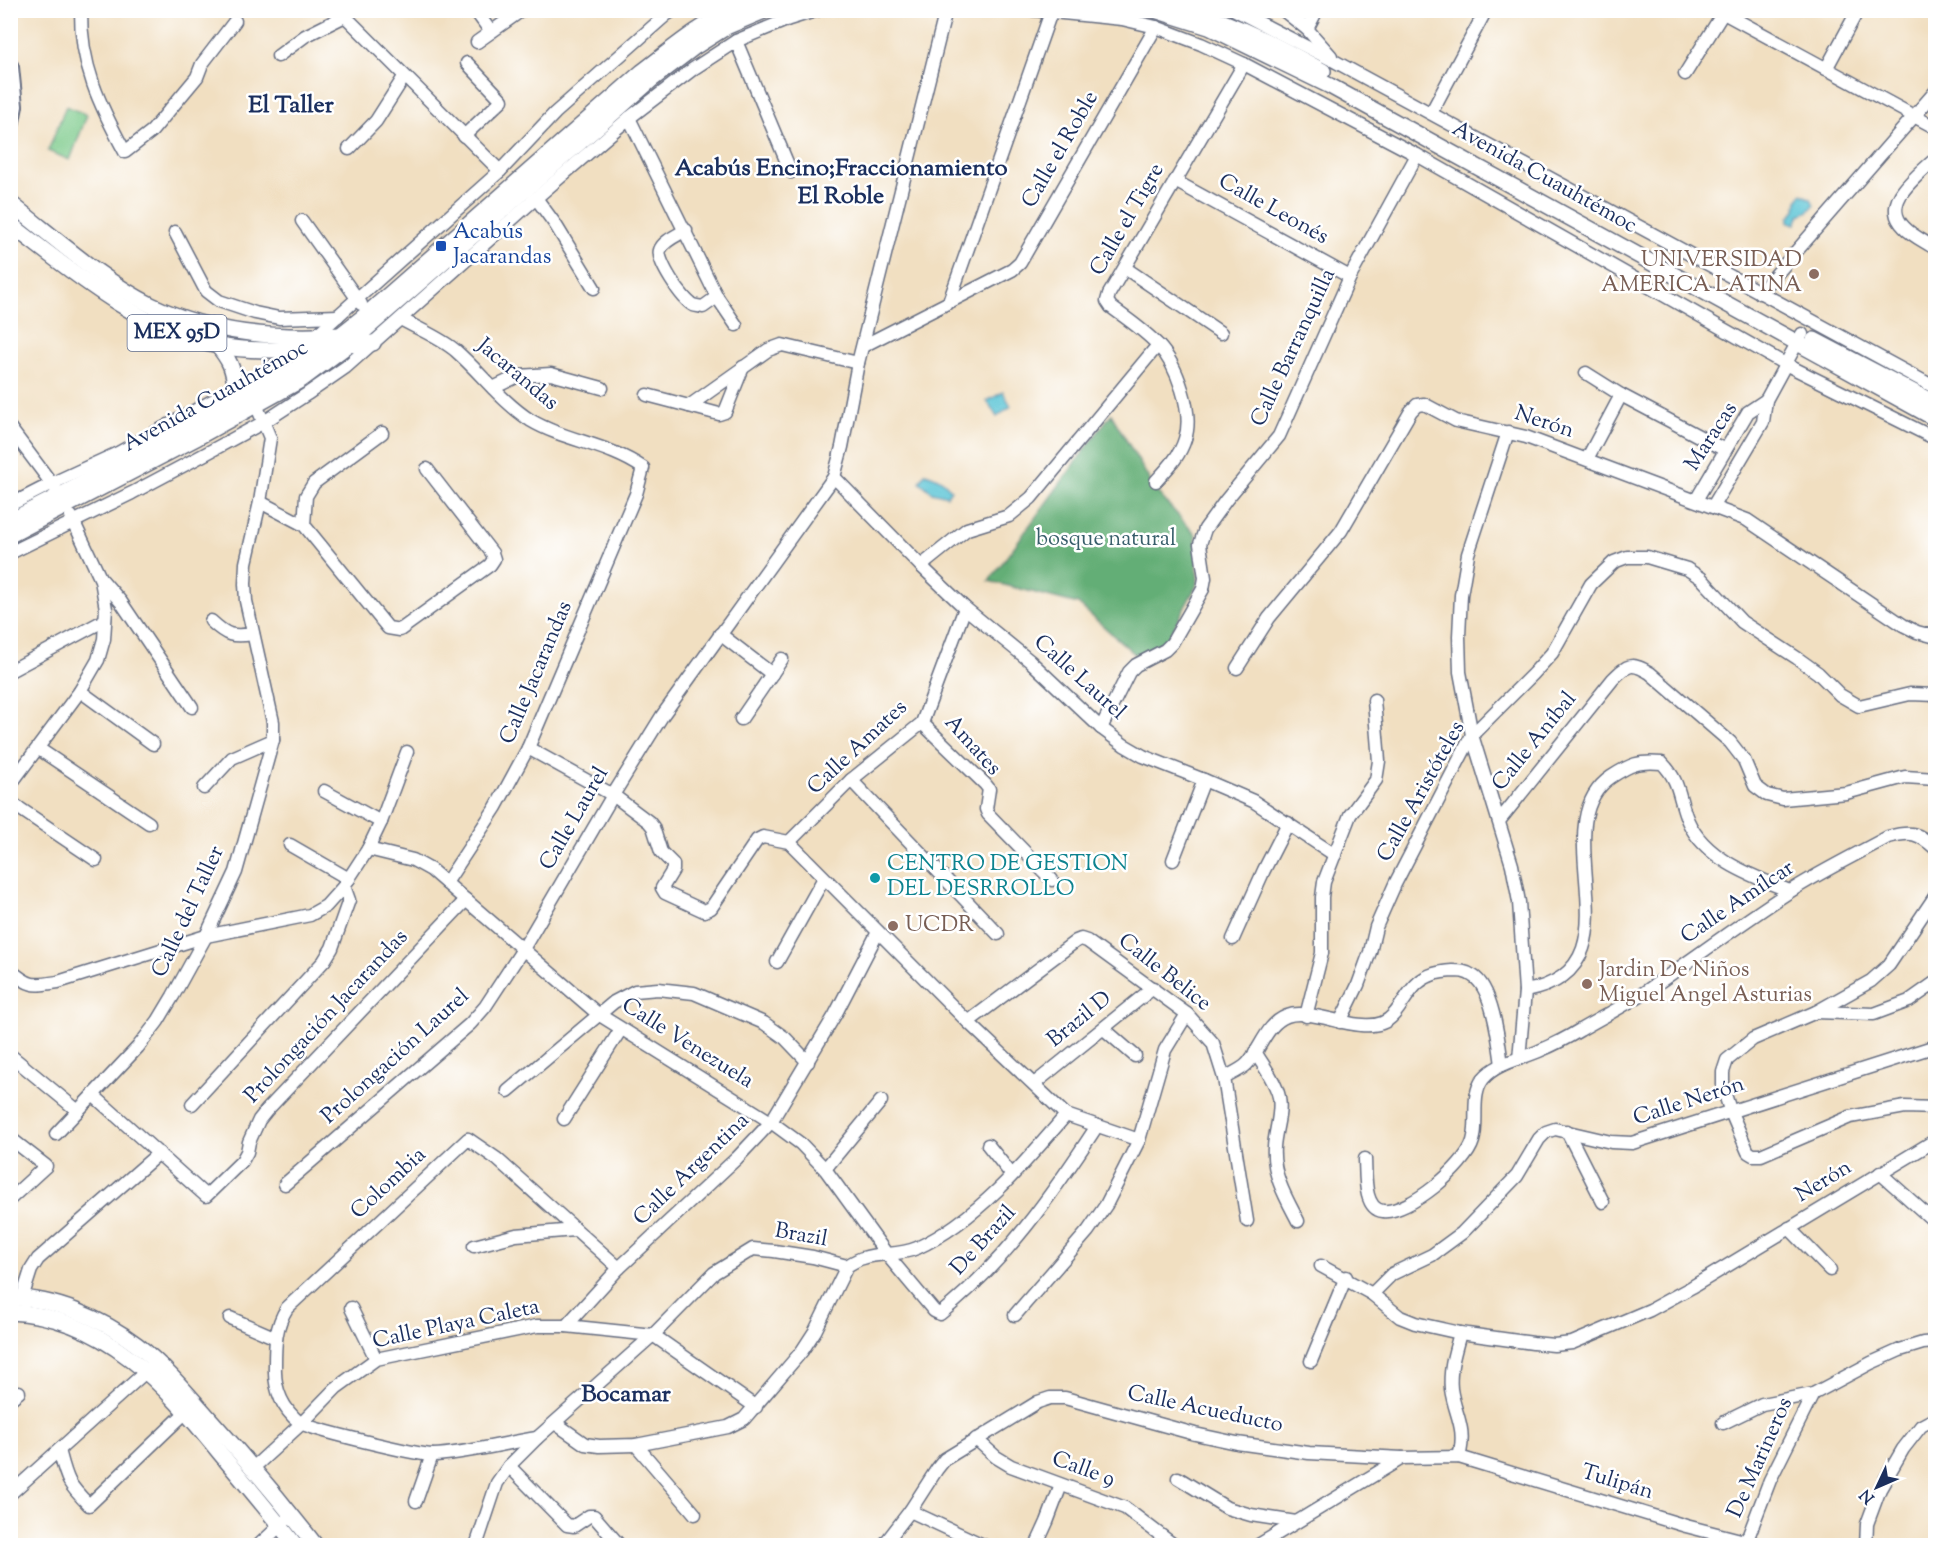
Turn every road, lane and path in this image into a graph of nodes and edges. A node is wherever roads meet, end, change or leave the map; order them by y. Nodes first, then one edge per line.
1 (81, 10) edge
2 (475, 10) edge
3 (522, 10) edge
4 (674, 10) edge
5 (735, 10) edge
6 (766, 10) edge
7 (818, 10) edge
8 (946, 10) edge
9 (1033, 10) edge
10 (1155, 10) edge
11 (1189, 10) edge
12 (1235, 10) edge
13 (1283, 10) edge
14 (1317, 10) edge
15 (1486, 10) edge
16 (1858, 10) edge
17 (1051, 12) edge
18 (1721, 12) edge
19 (235, 21) dead end
20 (1156, 27) junction
21 (1307, 29) junction
22 (491, 32) junction
23 (736, 41) junction
24 (477, 42) dead end
25 (278, 56) dead end
26 (1336, 62) junction
27 (467, 63) dead end
28 (1244, 64) junction
29 (10, 67) edge
30 (1826, 69) junction
31 (1685, 74) dead end
32 (404, 77) junction
33 (1935, 90) edge
34 (1431, 113) junction
35 (1912, 115) junction
36 (629, 118) junction
37 (10, 126) edge
38 (1935, 128) edge
39 (464, 136) junction
40 (349, 149) dead end
41 (1417, 155) junction
42 (1935, 158) edge
43 (500, 171) junction
44 (791, 172) dead end
45 (1176, 181) junction
46 (536, 198) junction
47 (10, 203) edge
48 (302, 221) dead end
49 (10, 224) edge
50 (686, 230) junction
51 (175, 232) dead end
52 (1935, 249) edge
53 (1125, 268) junction
54 (1350, 277) junction
55 (594, 288) dead end
56 (1760, 293) junction
57 (717, 297) junction
58 (357, 298) junction
59 (949, 302) junction
60 (338, 316) junction
61 (401, 319) junction
62 (736, 325) dead end
63 (374, 328) junction
64 (1221, 333) dead end
65 (1800, 338) junction
66 (345, 340) junction
67 (320, 342) junction
68 (218, 345) junction
69 (1158, 345) junction
70 (863, 346) junction
71 (296, 350) junction
72 (858, 363) junction
73 (1785, 364) junction
74 (742, 367) junction
75 (1887, 369) junction
76 (1586, 373) dead end
77 (234, 387) junction
78 (493, 388) junction
79 (602, 388) dead end
80 (1935, 388) edge
81 (1901, 392) junction
82 (647, 395) dead end
83 (1621, 395) junction
84 (254, 399) junction
85 (1767, 400) junction
86 (1935, 404) edge
87 (689, 406) junction
88 (1935, 419) edge
89 (264, 422) junction
90 (10, 428) edge
91 (1508, 432) junction
92 (382, 433) dead end
93 (1935, 439) edge
94 (1725, 450) junction
95 (1587, 459) junction
96 (643, 468) joint
97 (427, 469) dead end
98 (834, 477) junction
99 (1156, 481) dead end
100 (59, 495) junction
101 (1696, 500) junction
102 (260, 502) junction
103 (10, 505) edge
104 (1713, 506) junction
105 (10, 521) edge
106 (73, 521) junction
107 (304, 525) junction
108 (10, 535) edge
109 (10, 553) edge
110 (921, 566) junction
111 (101, 579) junction
112 (965, 608) junction
113 (105, 620) junction
114 (211, 621) dead end
115 (253, 634) junction
116 (720, 634) junction
117 (1935, 637) edge
118 (783, 659) dead end
119 (1237, 668) dead end
120 (10, 671) edge
121 (772, 674) junction
122 (80, 691) junction
123 (1935, 695) edge
124 (1374, 700) dead end
125 (192, 707) dead end
126 (741, 718) dead end
127 (922, 723) junction
128 (1101, 728) junction
129 (1472, 735) junction
130 (273, 740) junction
131 (153, 744) dead end
132 (528, 748) junction
133 (39, 749) junction
134 (407, 752) dead end
135 (1935, 779) edge
136 (851, 780) junction
137 (1204, 780) junction
138 (10, 785) edge
139 (204, 788) dead end
140 (324, 791) dead end
141 (613, 795) junction
142 (10, 802) edge
143 (1499, 821) junction
144 (381, 822) junction
145 (1288, 823) junction
146 (149, 824) dead end
147 (789, 842) junction
148 (290, 845) dead end
149 (368, 849) junction
150 (1935, 849) edge
151 (1335, 855) junction
152 (96, 860) dead end
153 (1173, 860) dead end
154 (824, 878) junction
155 (1052, 880) dead end
156 (347, 882) junction
157 (446, 883) junction
158 (1790, 891) junction
159 (1935, 895) edge
160 (466, 900) junction
161 (878, 932) junction
162 (998, 934) dead end
163 (206, 936) junction
164 (1233, 939) dead end
165 (523, 949) junction
166 (777, 962) dead end
167 (11, 973) edge
168 (1935, 982) edge
169 (1153, 988) junction
170 (1525, 991) junction
171 (1816, 1012) junction
172 (598, 1014) junction
173 (1187, 1014) junction
174 (1306, 1016) junction
175 (968, 1022) junction
176 (1340, 1022) junction
177 (621, 1029) junction
178 (1104, 1029) junction
179 (1935, 1046) edge
180 (1256, 1052) junction
181 (10, 1055) edge
182 (1135, 1056) dead end
183 (1519, 1059) junction
184 (808, 1062) junction
185 (1502, 1065) junction
186 (1224, 1078) junction
187 (1034, 1084) junction
188 (508, 1091) dead end
189 (93, 1095) junction
190 (881, 1101) dead end
191 (192, 1104) dead end
192 (1935, 1108) edge
193 (78, 1110) junction
194 (1730, 1110) junction
195 (1066, 1114) junction
196 (564, 1119) dead end
197 (771, 1122) junction
198 (1098, 1126) junction
199 (1567, 1131) junction
200 (56, 1134) dead end
201 (10, 1138) edge
202 (1139, 1140) junction
203 (1935, 1140) edge
204 (988, 1145) dead end
205 (159, 1153) junction
206 (1365, 1160) dead end
207 (825, 1168) junction
208 (1880, 1173) junction
209 (1011, 1174) junction
210 (285, 1184) dead end
211 (10, 1199) edge
212 (1603, 1202) dead end
213 (1247, 1221) dead end
214 (1298, 1221) dead end
215 (1935, 1222) edge
216 (1789, 1227) junction
217 (575, 1230) junction
218 (474, 1246) dead end
219 (888, 1256) junction
220 (847, 1266) junction
221 (1321, 1266) dead end
222 (619, 1268) junction
223 (1830, 1270) dead end
224 (1346, 1278) junction
225 (1372, 1294) junction
226 (16, 1298) edge
227 (351, 1308) dead end
228 (10, 1312) edge
229 (1015, 1316) dead end
230 (230, 1318) dead end
231 (566, 1326) junction
232 (1460, 1333) junction
233 (653, 1335) junction
234 (276, 1338) junction
235 (1935, 1342) edge
236 (376, 1359) junction
237 (1311, 1361) dead end
238 (152, 1367) junction
239 (1813, 1394) junction
240 (756, 1407) junction
241 (187, 1412) junction
242 (1935, 1418) edge
243 (555, 1422) junction
244 (1723, 1423) dead end
245 (302, 1424) junction
246 (537, 1438) junction
247 (976, 1439) junction
248 (636, 1445) junction
249 (59, 1450) junction
250 (432, 1455) junction
251 (1459, 1457) junction
252 (1402, 1458) junction
253 (510, 1466) junction
254 (253, 1468) junction
255 (1178, 1478) dead end
256 (1061, 1485) junction
257 (10, 1494) edge
258 (416, 1501) dead end
259 (910, 1511) junction
260 (695, 1514) dead end
261 (286, 1520) junction
262 (1296, 1522) junction
263 (1747, 1540) junction
264 (258, 1545) edge
265 (296, 1545) edge
266 (316, 1545) edge
267 (476, 1545) edge
268 (620, 1545) edge
269 (883, 1545) edge
270 (985, 1545) edge
271 (1036, 1545) edge
272 (1175, 1545) edge
273 (1257, 1545) edge
274 (1764, 1545) edge
275 (1866, 1545) edge

1 - 19 street
2 - 22 street
3 - 22 street
4 - 43 street
5 - 63 main road, Avenida Cuauhtémoc
6 - 63 main road, Avenida Cuauhtémoc
7 - 23 street
8 - 70 street, Calle Laurel
9 - 17 street
10 - 65 main road, Avenida Cuauhtémoc
11 - 65 main road, Avenida Cuauhtémoc
12 - 26 street
13 - 21 street
14 - 21 street
15 - 34 street
16 - 30 street
17 - 20 street
17 - 59 street
18 - 30 street
18 - 31 street
20 - 28 street
20 - 59 street, Calle el Roble
21 - 26 street
22 - 24 street
23 - 36 street
23 - 44 street
25 - 32 street
26 - 34 street
27 - 39 street
28 - 41 street
28 - 45 street, Calle el Tigre
29 - 37 highway
30 - 35 street
32 - 39 street
32 - 40 street
33 - 35 street
34 - 56 street
35 - 38 street
35 - 56 street
36 - 46 street
36 - 50 street
39 - 43 street
41 - 54 street, Calle Barranquilla
41 - 73 street
42 - 52 street
43 - 58 street
45 - 53 street, Calle el Tigre
45 - 54 street, Calle Leonés
46 - 55 street
46 - 61 street
47 - 67 main road, MEX 95D
48 - 58 street
49 - 68 main road, MEX 95D
50 - 57 street
50 - 57 street
51 - 60 street
53 - 64 street
53 - 69 street, Calle el Tigre
54 - 128 street, Calle Barranquilla
56 - 75 street
57 - 62 street
58 - 60 street
58 - 63 street
59 - 70 street, Calle el Roble
60 - 67 street
61 - 63 street
61 - 78 street, Jacarandas
63 - 66 main road, Avenida Cuauhtémoc
63 - 66 main road, MEX 95D
63 - 89 street
65 - 73 street, Maracas
65 - 75 main road, Avenida Cuauhtémoc
65 - 81 main road, Avenida Cuauhtémoc
66 - 67 main road, MEX 95D
66 - 84 main road, Avenida Cuauhtémoc
67 - 71 main road, MEX 95D
67 - 84 main road, Avenida Cuauhtémoc
68 - 71 main road, MEX 95D
68 - 77 main road
69 - 99 street, Calle el Tigre
69 - 110 street
70 - 72 street, Calle Laurel
71 - 77 street
72 - 74 street
72 - 98 street, Calle Laurel
73 - 85 street, Maracas
73 - 93 street
74 - 87 street
74 - 87 street
75 - 80 street
75 - 81 main road, Avenida Cuauhtémoc
76 - 83 street
77 - 100 street
78 - 79 street
78 - 96 street, Jacarandas
81 - 86 main road, Avenida Cuauhtémoc
81 - 88 main road, Avenida Cuauhtémoc
82 - 87 street
83 - 94 street
83 - 95 street
84 - 89 street, Calle del Taller
84 - 100 main road, Avenida Cuauhtémoc
85 - 94 street, Maracas
85 - 104 street, Maracas
89 - 102 street, Calle del Taller
89 - 106 street
90 - 100 street
91 - 95 street, Nerón
91 - 119 street, Nerón
91 - 129 street, Calle Aníbal
92 - 107 street
94 - 101 street, Maracas
95 - 101 street, Nerón
96 - 132 street, Calle Jacarandas
97 - 107 street
98 - 110 street, Calle Laurel
98 - 116 street, Calle Laurel
100 - 103 street
100 - 105 main road, Avenida Cuauhtémoc
100 - 106 street
100 - 108 main road, Avenida Cuauhtémoc
101 - 104 street, Nerón
102 - 107 street
102 - 115 street, Calle del Taller
104 - 117 street, Nerón
106 - 109 street
106 - 111 street
110 - 112 street, Calle Laurel
111 - 113 street
111 - 125 street
112 - 127 street, Calle Amates
112 - 128 street, Calle Laurel
113 - 120 street
113 - 122 street
114 - 115 street
115 - 130 street, Calle del Taller
116 - 121 street
116 - 141 street, Calle Laurel
118 - 121 street
121 - 126 street
122 - 131 street
122 - 133 street
123 - 129 street, Calle Aristóteles
124 - 151 street
127 - 136 street, Calle Amates
127 - 155 street, Amates
128 - 137 street, Calle Laurel
129 - 143 street, Calle Aníbal
129 - 176 street, Calle Aristóteles
130 - 139 street
130 - 163 street, Calle del Taller
132 - 141 street
132 - 157 street, Calle Jacarandas
133 - 138 street
133 - 146 street
134 - 144 street
135 - 143 street, Calle Aníbal
136 - 147 street, Calle Amates
136 - 162 street
137 - 145 street, Calle Laurel
137 - 153 street
140 - 144 street
141 - 147 street
141 - 165 street, Calle Laurel
142 - 152 street
143 - 170 street
144 - 149 street
145 - 151 street, Calle Laurel
145 - 164 street
147 - 154 street
148 - 156 street
149 - 156 street
149 - 157 street, Calle Venezuela
150 - 158 street, Calle Amílcar
151 - 174 street
154 - 161 street
154 - 166 street
156 - 163 street
156 - 191 street
157 - 160 street, Calle Venezuela
158 - 170 street
158 - 183 street, Calle Amílcar
159 - 171 street
160 - 165 street, Calle Venezuela
160 - 205 street, Prolongación Jacarandas
161 - 175 street
161 - 184 street, Calle Argentina
163 - 167 street
163 - 189 street, Calle del Taller
165 - 172 street, Calle Venezuela
165 - 210 street, Prolongación Laurel
168 - 171 street
169 - 173 street, Calle Belice
169 - 175 street, Calle Belice
169 - 178 street, Brazil D
170 - 183 street
171 - 194 street
172 - 177 street, Calle Venezuela
172 - 184 street
172 - 188 street
173 - 186 street, Calle Belice
173 - 202 street
174 - 176 street
174 - 180 street
175 - 187 street
176 - 185 street
177 - 196 street
177 - 197 street, Calle Venezuela
178 - 182 street
178 - 187 street, Brazil D
179 - 194 street, Calle Nerón
180 - 186 street
180 - 214 street
181 - 193 street
183 - 185 street, Calle Amílcar
184 - 197 street, Calle Argentina
185 - 206 street, Calle Amílcar
186 - 213 street, Calle Belice
187 - 195 street
189 - 193 street, Calle del Taller
189 - 205 street
190 - 207 street
192 - 194 street
193 - 200 street, Calle del Taller
194 - 199 street, Calle Nerón
195 - 198 street
195 - 209 street, Brazil
197 - 207 street, Calle Venezuela
197 - 222 street, Calle Argentina
198 - 202 street
198 - 219 street, De Brazil
199 - 212 street
199 - 225 street, Calle Nerón
201 - 211 street
202 - 229 street
203 - 208 street, Nerón
204 - 209 street
205 - 226 street
207 - 219 street, Calle Venezuela
208 - 215 street
208 - 216 street, Nerón
209 - 219 street, Brazil
216 - 223 street
216 - 232 street, Nerón
217 - 218 street
217 - 222 street, Colombia
217 - 234 street, Colombia
219 - 220 street, Brazil
220 - 233 street, Brazil
220 - 240 street
221 - 224 street
222 - 231 street, Calle Argentina
224 - 225 street
224 - 237 street
225 - 232 street
226 - 238 main road
227 - 236 street
228 - 238 main road
230 - 234 street
231 - 233 street, Calle Playa Caleta
231 - 236 street, Calle Playa Caleta
232 - 251 street
233 - 240 street, Calle Playa Caleta
233 - 243 street, Brazil
234 - 245 street, Colombia
235 - 239 street
236 - 245 street, Calle Playa Caleta
238 - 241 main road
238 - 249 street
238 - 254 main road
239 - 244 street
239 - 263 street, De Marineros
240 - 248 street
241 - 249 street
241 - 261 main road
242 - 275 street
243 - 246 street, Brazil
243 - 248 street
245 - 250 street
245 - 254 street, Calle Playa Caleta
246 - 250 street
246 - 253 street, Brazil
247 - 252 street, Calle Acueducto
247 - 256 street, Calle 9
247 - 259 street
248 - 260 street
249 - 257 street
250 - 258 street
251 - 252 street, Calle Acueducto
251 - 263 street, Tulipán
252 - 262 street
253 - 267 street, Brazil
253 - 268 street
254 - 261 main road
255 - 262 street
256 - 271 street
256 - 272 street, Calle 9
259 - 269 street
259 - 270 street
261 - 264 street
261 - 265 main road
261 - 266 main road
262 - 273 street
263 - 274 street, Tulipán

